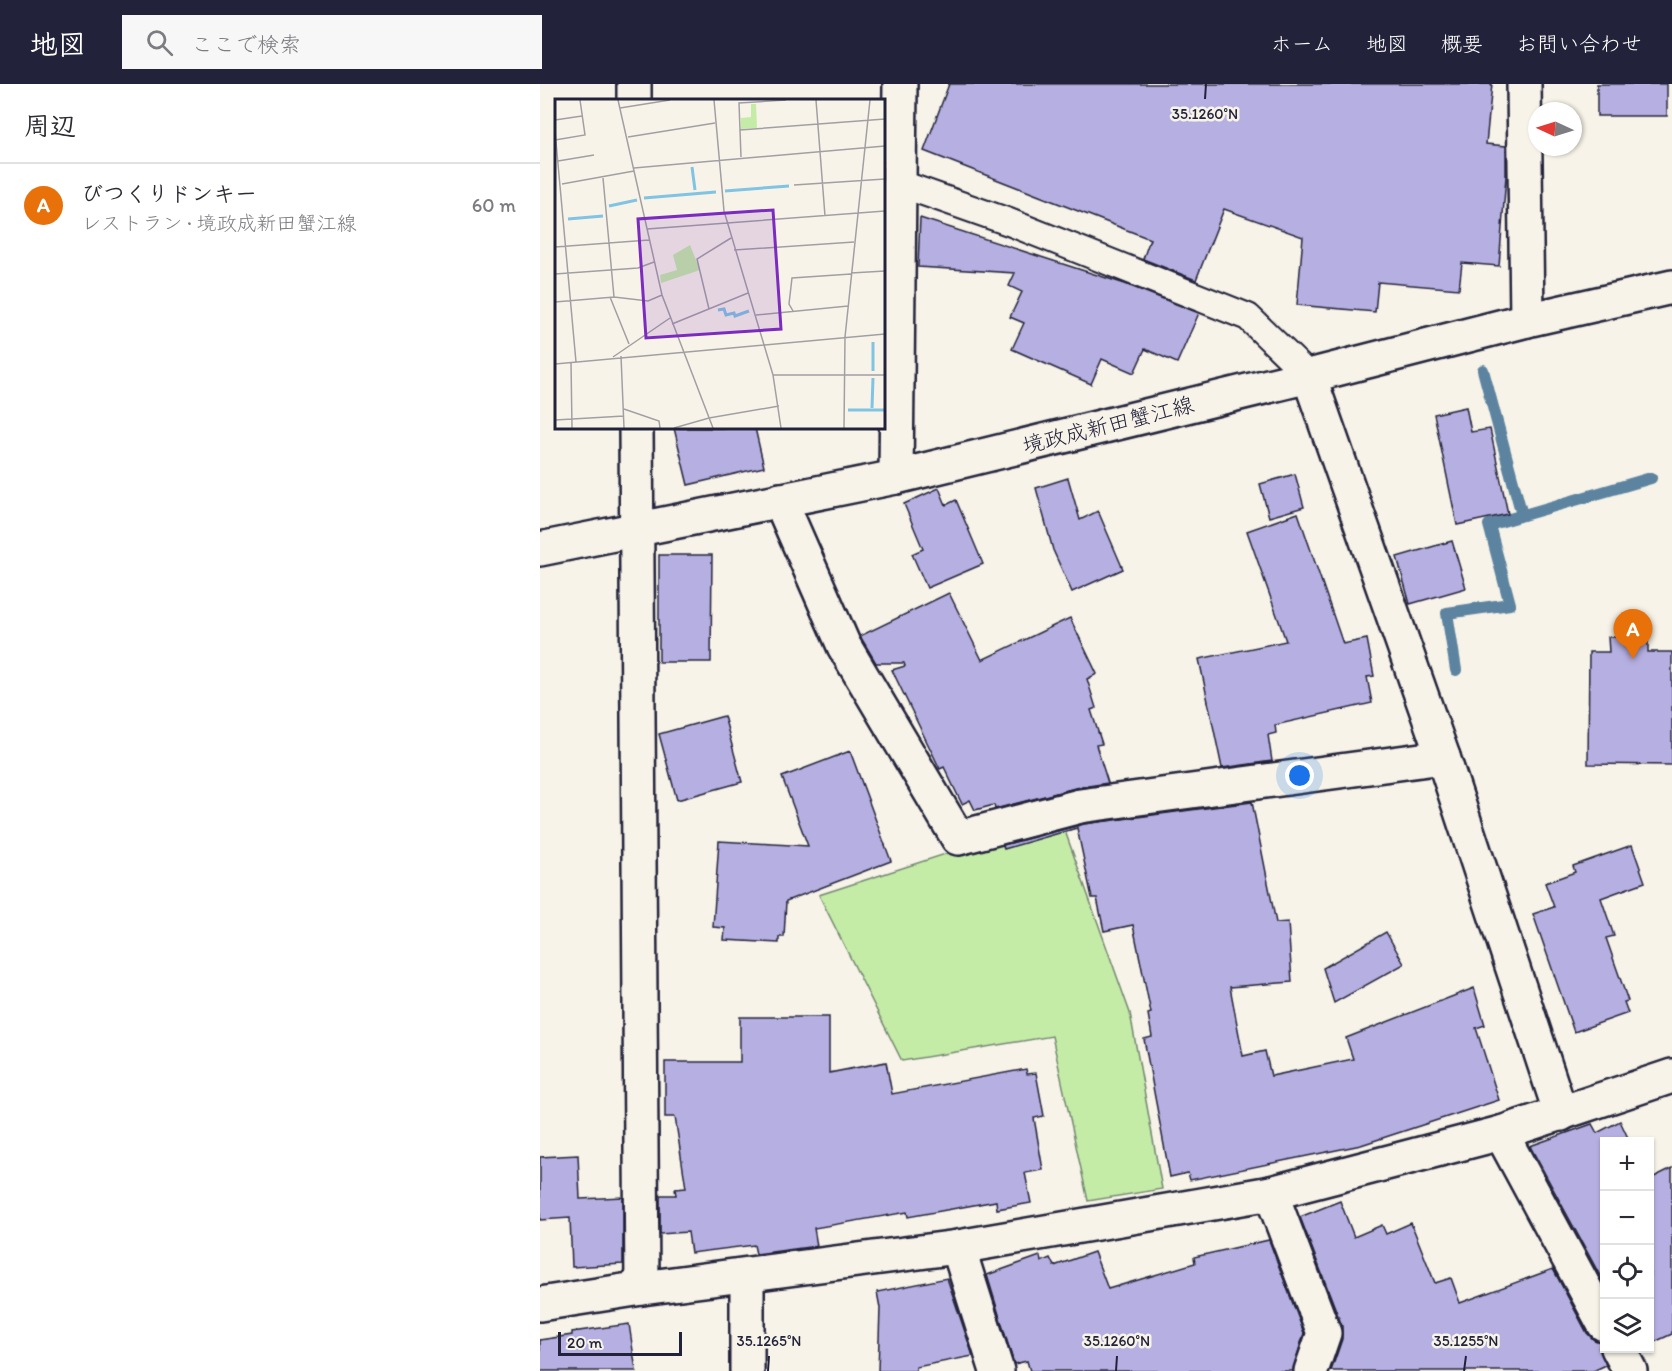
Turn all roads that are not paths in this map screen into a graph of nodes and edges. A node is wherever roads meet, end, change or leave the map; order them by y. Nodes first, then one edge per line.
1 (900, 84) edge
2 (1524, 84) edge
3 (901, 184) junction
4 (1672, 287) edge
5 (1527, 320) junction
6 (1309, 376) junction
7 (636, 429) edge
8 (896, 477) junction
9 (780, 500) junction
10 (636, 529) junction
11 (540, 549) edge
12 (1443, 757) junction
13 (1672, 1076) edge
14 (1561, 1114) junction
15 (1501, 1133) junction
16 (1271, 1193) junction
17 (958, 1247) junction
18 (747, 1275) junction
19 (642, 1288) junction
20 (540, 1304) edge
21 (1600, 1315) edge
22 (1621, 1353) edge
23 (747, 1371) edge
24 (997, 1371) edge
25 (1311, 1371) edge
26 (1630, 1371) edge

1 - 3 street
2 - 5 street
3 - 6 lane
3 - 8 street
4 - 5 street, 境政成新田蟹江線
5 - 6 street, 境政成新田蟹江線
6 - 8 street, 境政成新田蟹江線
6 - 12 street
7 - 10 street
8 - 9 street, 境政成新田蟹江線
9 - 10 street, 境政成新田蟹江線
9 - 12 street
10 - 11 street, 境政成新田蟹江線
10 - 19 street
12 - 14 street
13 - 14 street
14 - 15 street
15 - 16 street
15 - 21 street
16 - 17 street
16 - 25 street
17 - 18 street
17 - 24 street
18 - 19 street
18 - 23 street
19 - 20 street
22 - 26 street

